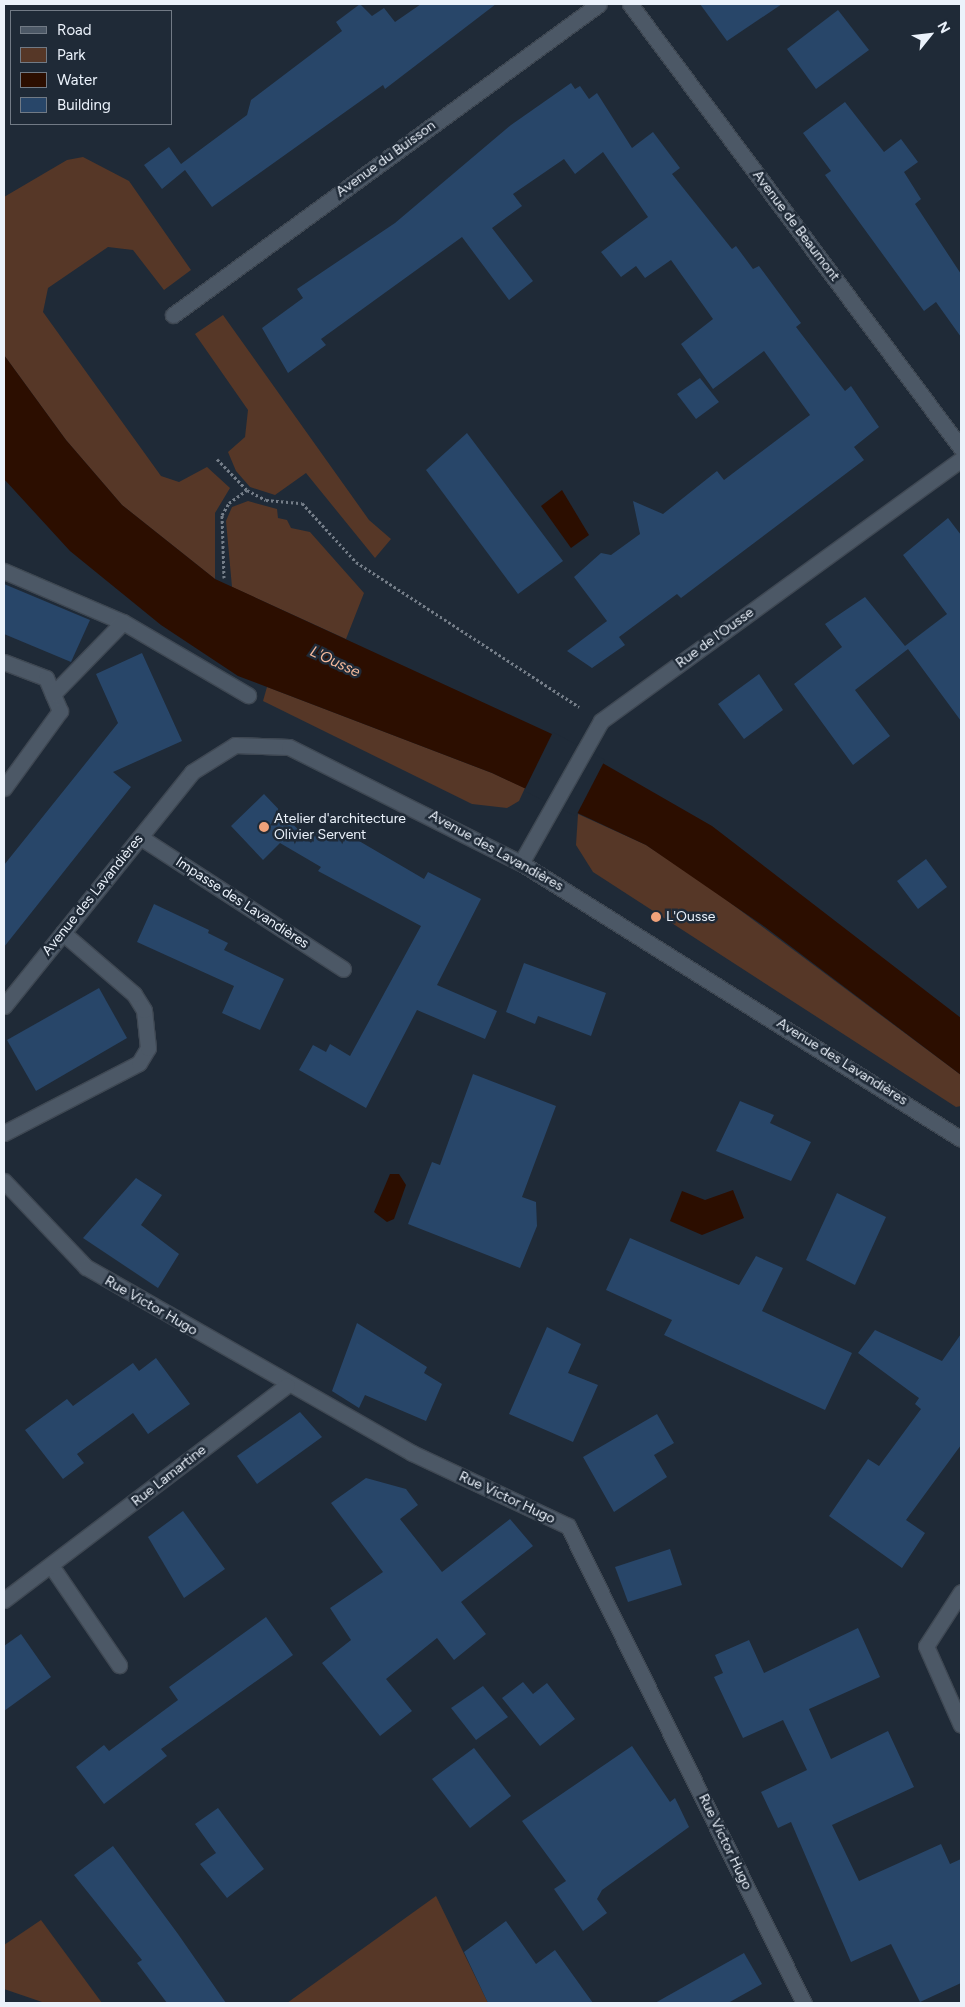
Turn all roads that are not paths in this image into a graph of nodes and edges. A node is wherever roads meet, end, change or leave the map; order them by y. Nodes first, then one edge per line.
1 (599, 4) edge
2 (630, 4) edge
3 (173, 315) dead end
4 (961, 448) edge
5 (961, 459) edge
6 (4, 572) edge
7 (123, 622) junction
8 (4, 662) edge
9 (53, 694) junction
10 (248, 695) dead end
11 (4, 788) edge
12 (140, 837) junction
13 (521, 863) junction
14 (63, 933) junction
15 (343, 969) dead end
16 (4, 1004) edge
17 (4, 1133) edge
18 (961, 1139) edge
19 (4, 1181) edge
20 (287, 1385) junction
21 (52, 1567) junction
22 (961, 1592) edge
23 (4, 1600) edge
24 (120, 1665) dead end
25 (961, 1725) edge
26 (804, 2003) edge

1 - 3 street, Avenue du Buisson
2 - 4 street, Avenue de Beaumont
5 - 13 street, Rue de l'Ousse
6 - 7 street
7 - 9 street
7 - 10 street
8 - 9 street
9 - 11 street
12 - 13 street, Avenue des Lavandières
12 - 14 street, Avenue des Lavandières
12 - 15 street, Impasse des Lavandières
13 - 18 street, Avenue des Lavandières
14 - 16 street, Avenue des Lavandières
14 - 17 street
19 - 20 street, Rue Victor Hugo
20 - 21 street, Rue Lamartine
20 - 26 street, Rue Victor Hugo
21 - 23 street, Rue Lamartine
21 - 24 street
22 - 25 street

